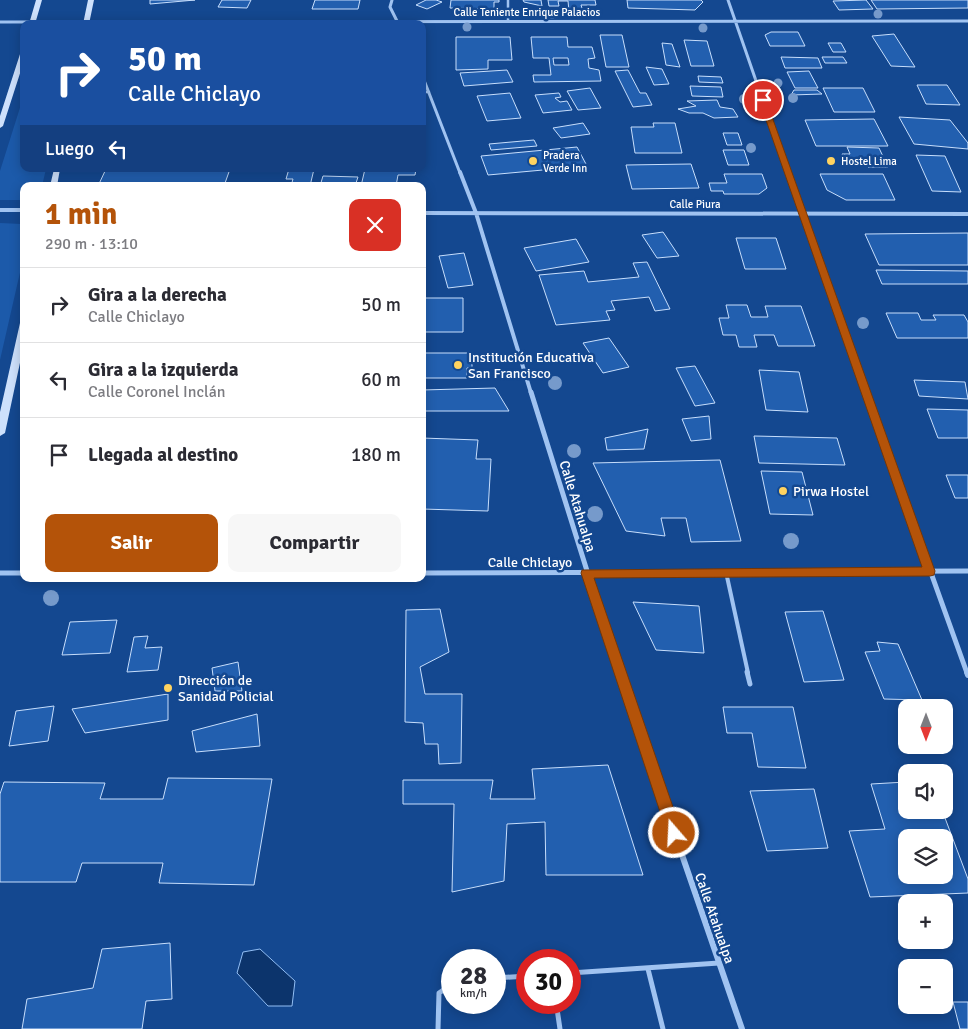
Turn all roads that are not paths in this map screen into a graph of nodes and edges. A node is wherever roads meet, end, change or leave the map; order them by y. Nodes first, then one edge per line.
1 (39, 0) edge
2 (91, 0) edge
3 (392, 0) edge
4 (508, 0) edge
5 (728, 0) edge
6 (33, 20) edge
7 (86, 20) edge
8 (396, 20) edge
9 (508, 21) junction
10 (736, 21) junction
11 (0, 22) edge
12 (426, 22) edge
13 (968, 22) edge
14 (20, 23) edge
15 (20, 64) edge
16 (426, 85) edge
17 (429, 92) joint
18 (0, 126) edge
19 (0, 210) edge
20 (20, 210) edge
21 (802, 212) junction
22 (426, 213) edge
23 (476, 213) junction
24 (968, 214) edge
25 (20, 341) edge
26 (0, 433) edge
27 (930, 571) junction
28 (968, 571) edge
29 (726, 572) junction
30 (0, 573) edge
31 (20, 573) edge
32 (426, 573) edge
33 (587, 573) junction
34 (968, 675) edge
35 (750, 684) dead end
36 (719, 963) junction
37 (648, 968) junction
38 (581, 972) edge
39 (441, 992) edge
40 (558, 1014) edge
41 (438, 1029) edge
42 (560, 1029) edge
43 (663, 1029) edge
44 (742, 1029) edge

1 - 6 main road
2 - 7 main road
3 - 8 street
4 - 9 lane
5 - 10 street
9 - 10 street, Calle Teniente Enrique Palacios
9 - 12 street, Calle Teniente Enrique Palacios
10 - 13 street, Calle Teniente Enrique Palacios
10 - 21 street
11 - 14 street, Calle Teniente Enrique Palacios
15 - 18 main road
16 - 17 street, Calle Atahualpa
17 - 23 street, Calle Atahualpa
19 - 20 street
21 - 23 street, Calle Piura
21 - 24 street, Calle Piura
21 - 27 street
22 - 23 street, Calle Piura
23 - 33 street, Calle Atahualpa
25 - 26 main road
27 - 28 street, Calle Chiclayo
27 - 29 street, Calle Chiclayo
27 - 34 street
29 - 33 street, Calle Chiclayo
29 - 35 lane
30 - 31 street
32 - 33 street, Calle Chiclayo
33 - 36 street, Calle Atahualpa
36 - 37 lane
36 - 44 street, Calle Atahualpa
37 - 38 lane
37 - 43 lane
39 - 41 lane
40 - 42 lane

